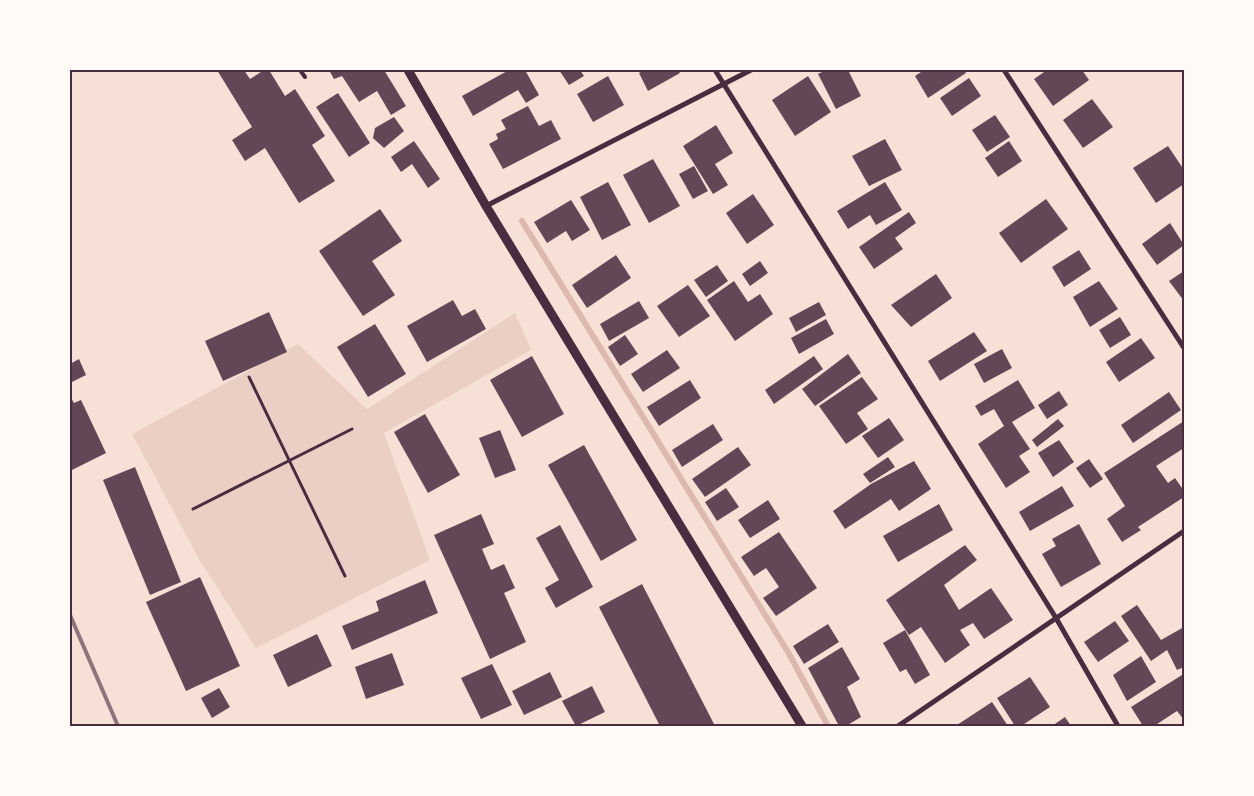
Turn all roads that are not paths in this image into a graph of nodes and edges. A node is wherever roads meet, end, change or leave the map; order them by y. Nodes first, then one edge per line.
1 (300, 70) edge
2 (408, 70) edge
3 (715, 70) edge
4 (751, 70) edge
5 (1004, 70) edge
6 (305, 77) dead end
7 (723, 84) junction
8 (486, 206) junction
9 (1184, 348) edge
10 (1184, 531) edge
11 (1056, 618) junction
12 (802, 726) edge
13 (898, 726) edge
14 (1118, 726) edge

1 - 6 lane
2 - 8 street
3 - 7 street
4 - 7 street
5 - 9 street
7 - 8 street
7 - 11 street
8 - 12 street
10 - 11 street
11 - 13 street
11 - 14 street

